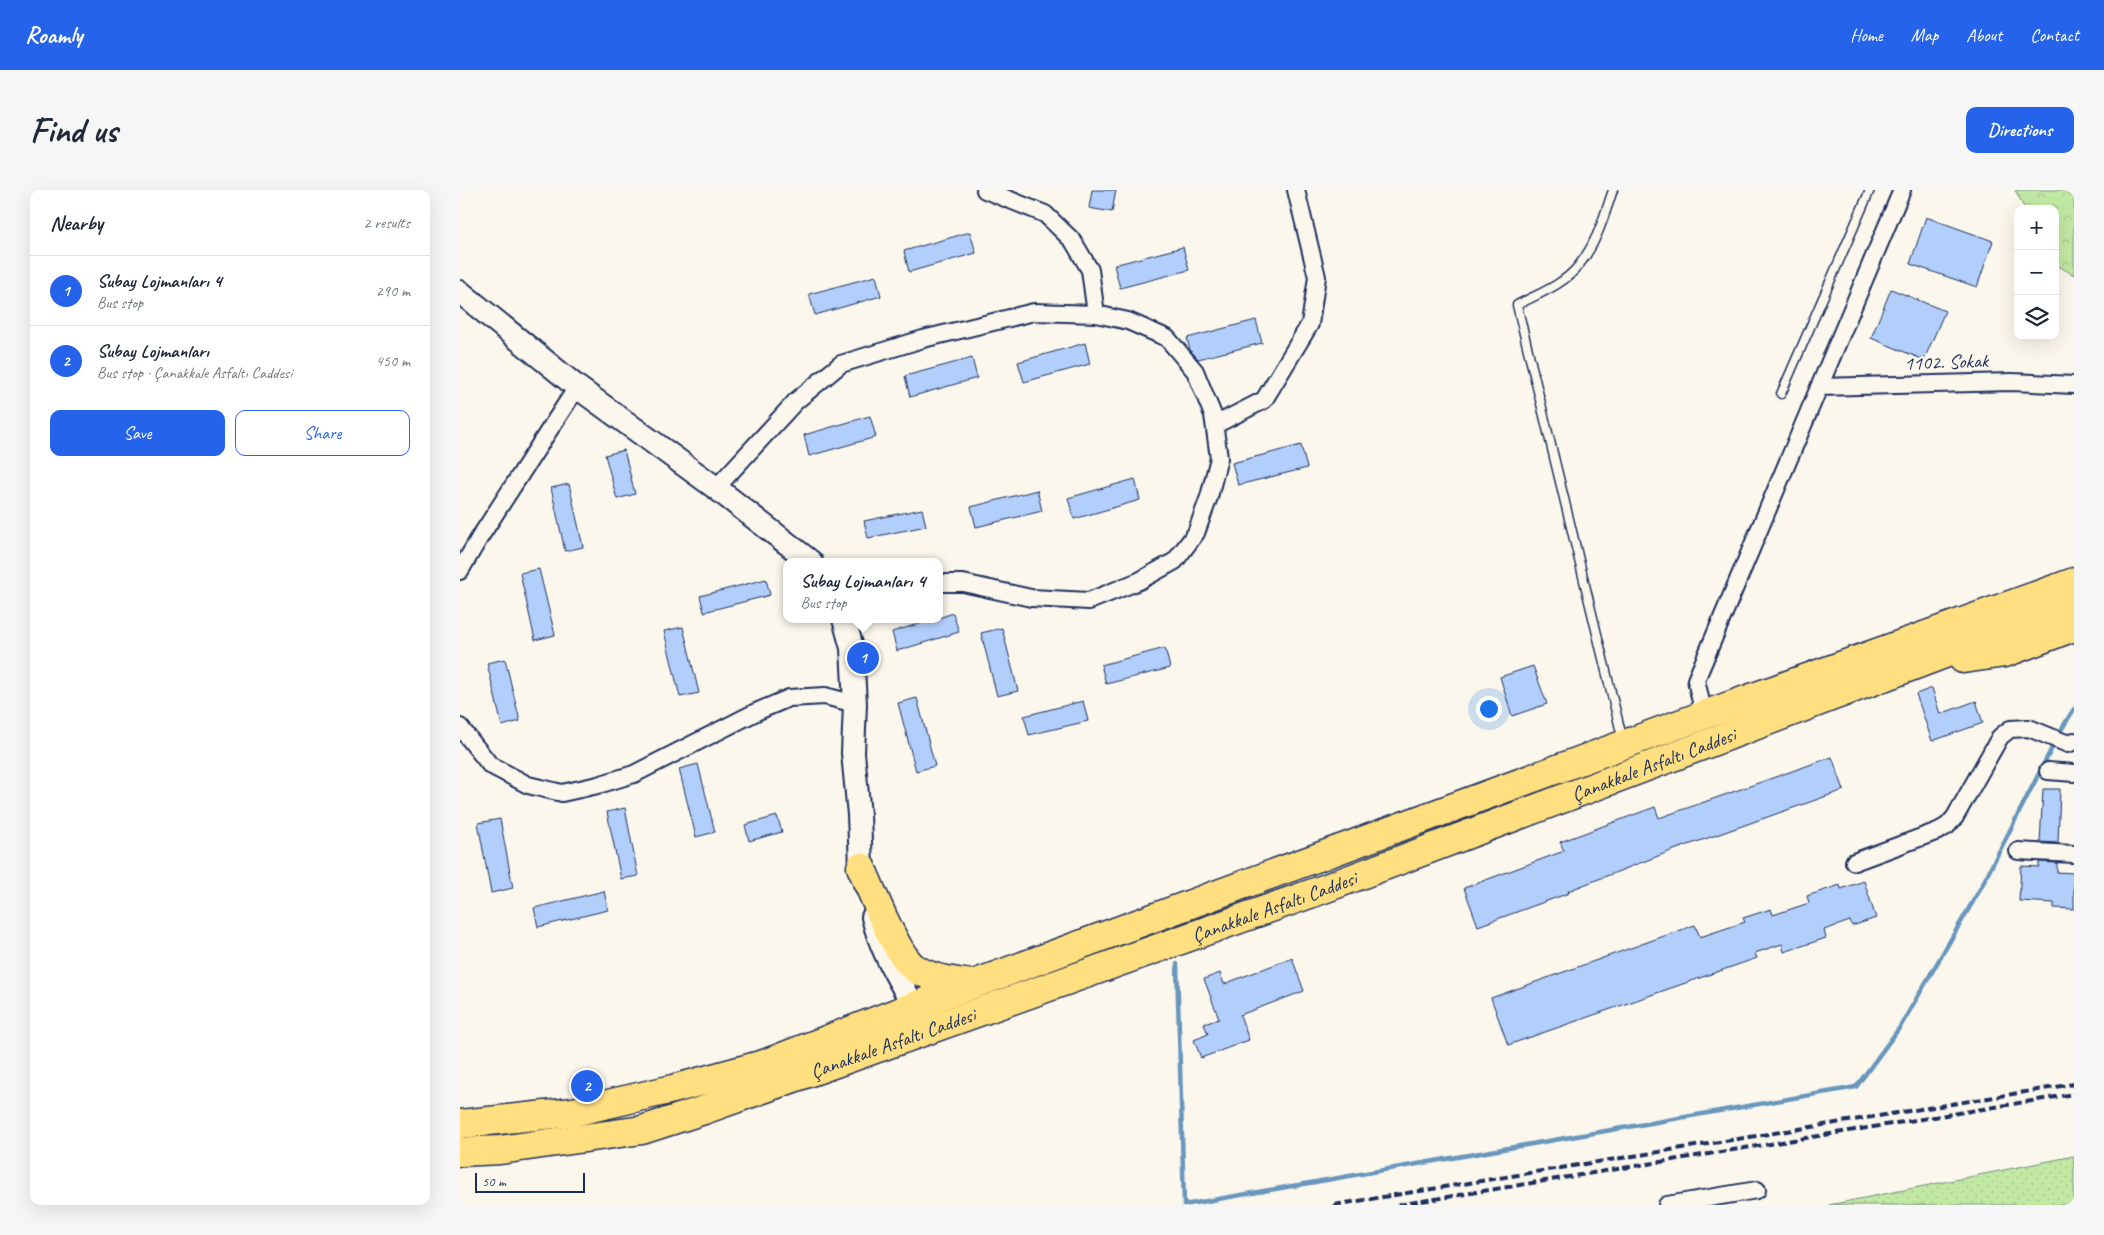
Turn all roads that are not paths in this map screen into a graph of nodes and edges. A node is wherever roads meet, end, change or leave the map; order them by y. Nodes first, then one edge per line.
1 (985, 190) edge
2 (1296, 190) edge
3 (1613, 190) edge
4 (1870, 190) edge
5 (1902, 190) edge
6 (460, 292) edge
7 (1096, 314) junction
8 (2074, 385) edge
9 (577, 387) junction
10 (1819, 387) junction
11 (1781, 394) dead end
12 (1214, 425) junction
13 (716, 488) junction
14 (806, 558) edge
15 (2074, 568) edge
16 (460, 571) edge
17 (943, 582) edge
18 (2074, 582) edge
19 (2074, 605) edge
20 (1997, 609) junction
21 (845, 623) edge
22 (2074, 627) edge
23 (1917, 665) junction
24 (855, 704) junction
25 (1704, 714) junction
26 (460, 727) edge
27 (2071, 743) edge
28 (1624, 745) junction
29 (2048, 771) dead end
30 (2074, 773) edge
31 (2018, 852) dead end
32 (2074, 854) edge
33 (1854, 862) dead end
34 (862, 867) junction
35 (972, 984) junction
36 (914, 1006) junction
37 (927, 1032) junction
38 (460, 1124) edge
39 (460, 1152) edge
40 (1757, 1190) dead end
41 (1667, 1205) edge

1 - 7 street
2 - 12 street
3 - 28 lane
4 - 11 lane
5 - 10 street
6 - 9 street
7 - 12 street
7 - 13 street
8 - 10 street, 1102. Sokak
9 - 13 street
9 - 16 street
10 - 25 street
12 - 17 street
13 - 14 street
15 - 20 highway
18 - 20 highway, Çanakkale Asfaltı Caddesi
19 - 23 highway, Çanakkale Asfaltı Caddesi
20 - 25 highway, Çanakkale Asfaltı Caddesi
21 - 24 street
22 - 23 highway
23 - 37 highway, Çanakkale Asfaltı Caddesi
24 - 26 street
24 - 34 street
25 - 28 highway, Çanakkale Asfaltı Caddesi
27 - 33 street
28 - 35 highway, Çanakkale Asfaltı Caddesi
29 - 30 street
31 - 32 street
34 - 35 highway
34 - 36 street
35 - 36 highway, Çanakkale Asfaltı Caddesi
36 - 37 street
36 - 38 highway, Çanakkale Asfaltı Caddesi
37 - 39 highway, Çanakkale Asfaltı Caddesi
40 - 41 street

